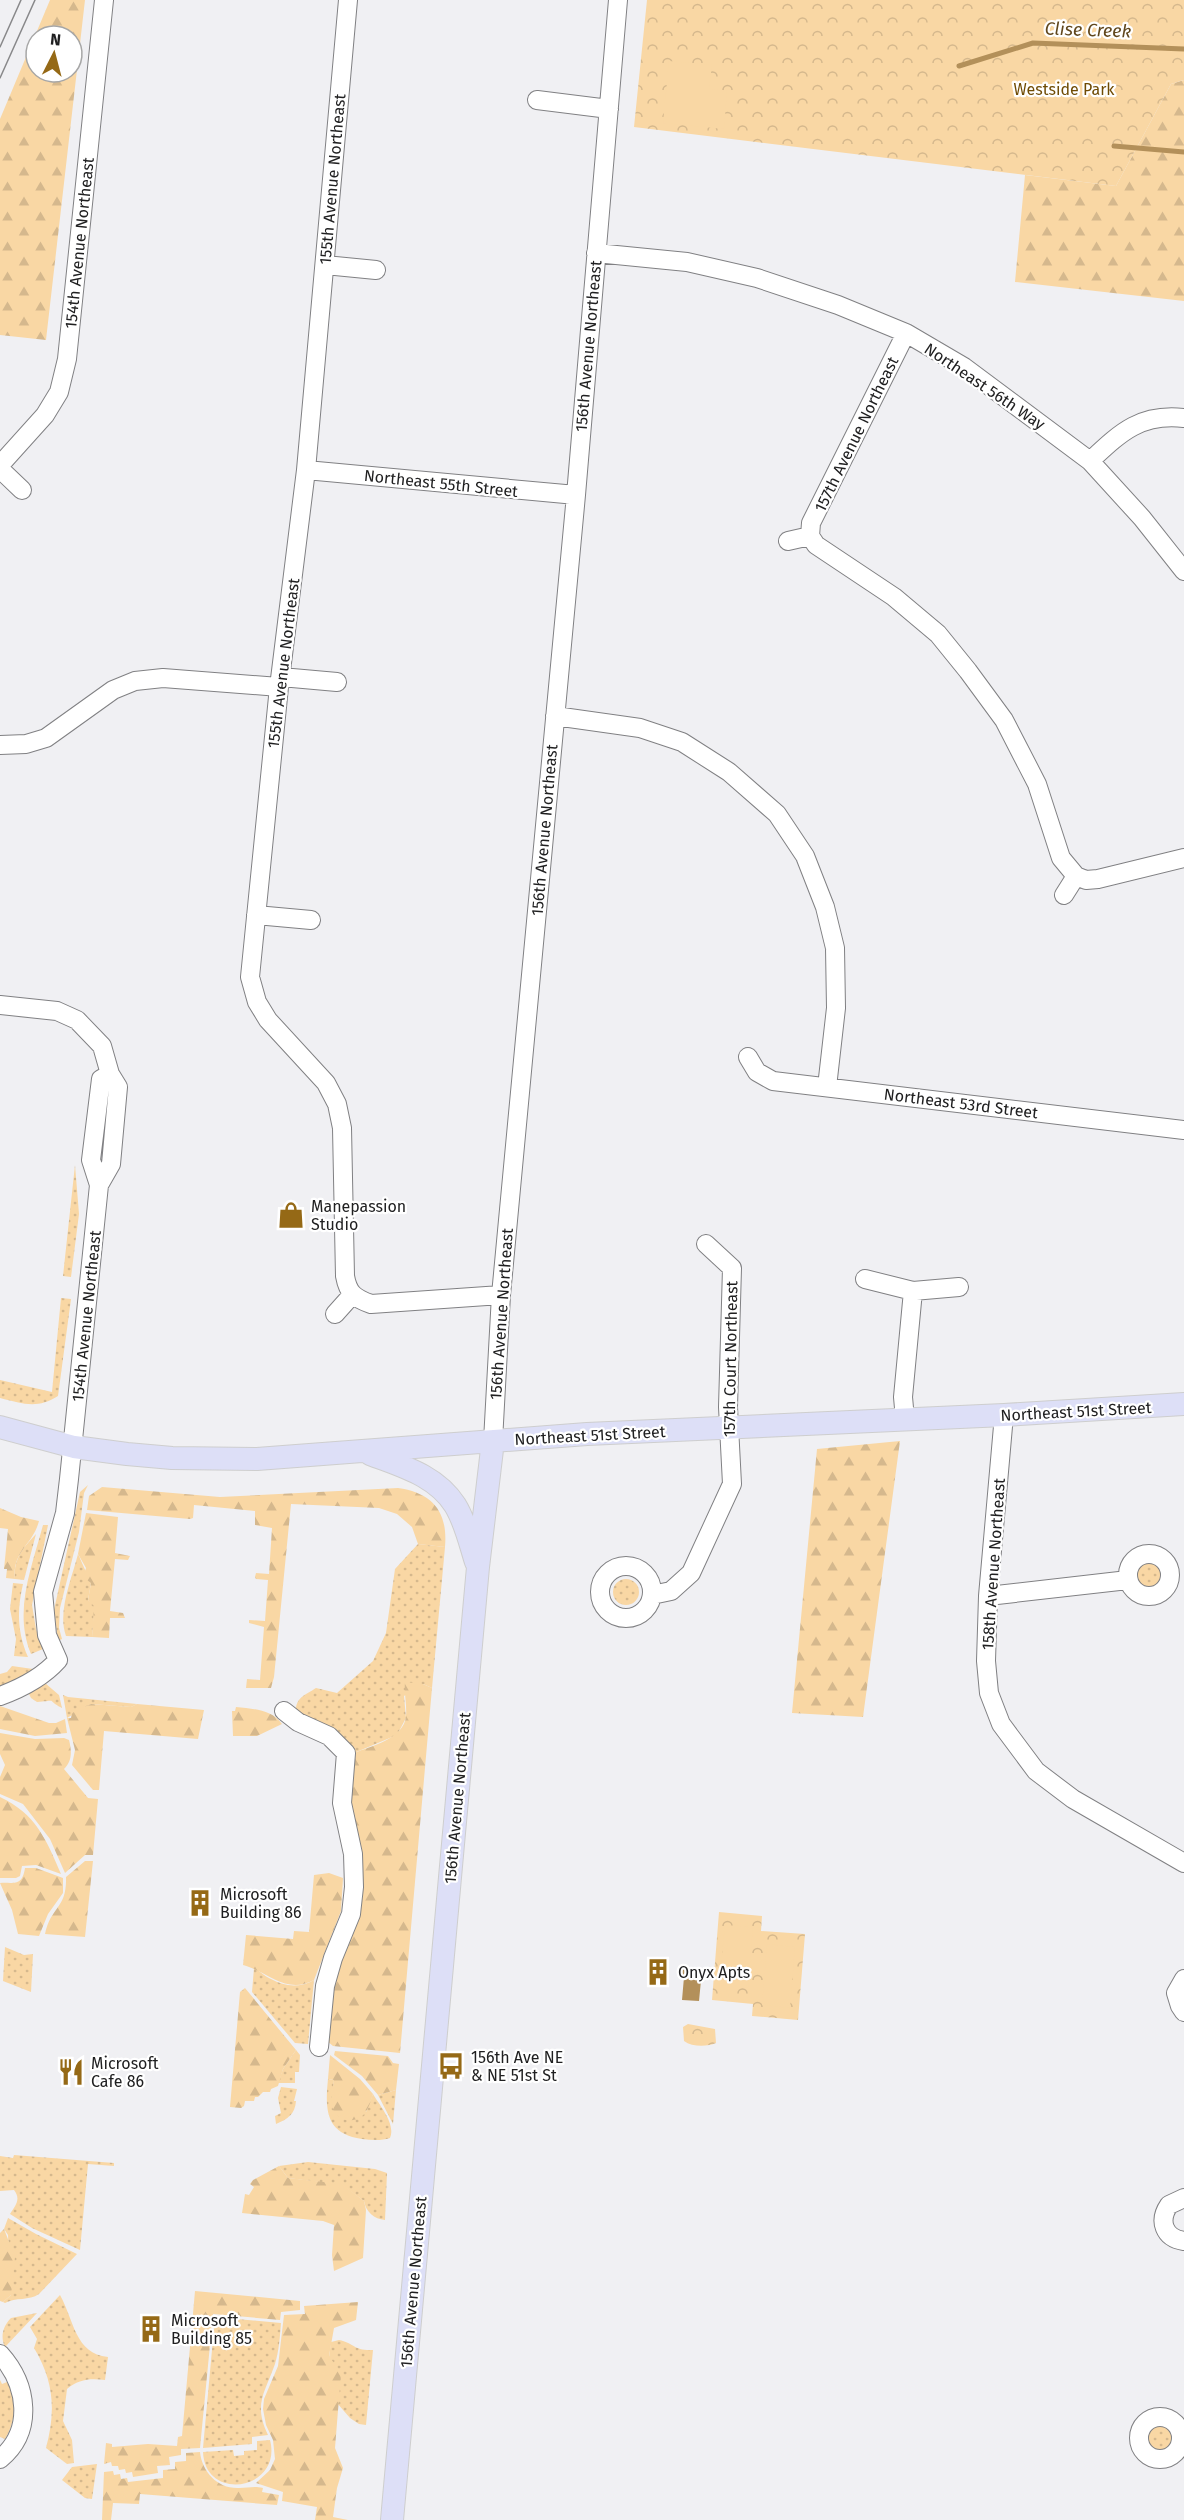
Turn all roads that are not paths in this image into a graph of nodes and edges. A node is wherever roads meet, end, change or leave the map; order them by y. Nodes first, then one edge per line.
1 (104, 0) edge
2 (348, 0) edge
3 (618, 0) edge
4 (537, 100) dead end
5 (609, 109) junction
6 (596, 253) junction
7 (325, 264) junction
8 (376, 270) dead end
9 (906, 333) junction
10 (1184, 418) edge
11 (1090, 461) junction
12 (0, 467) edge
13 (306, 470) junction
14 (22, 490) dead end
15 (576, 495) junction
16 (810, 536) junction
17 (788, 541) dead end
18 (1184, 572) edge
19 (280, 682) junction
20 (338, 682) dead end
21 (555, 716) junction
22 (0, 745) edge
23 (1184, 858) edge
24 (1076, 876) junction
25 (1064, 895) dead end
26 (255, 915) junction
27 (311, 920) dead end
28 (0, 1005) edge
29 (748, 1057) dead end
30 (827, 1087) junction
31 (1184, 1130) edge
32 (706, 1244) dead end
33 (865, 1279) dead end
34 (959, 1287) dead end
35 (913, 1292) junction
36 (501, 1295) junction
37 (352, 1296) junction
38 (335, 1314) dead end
39 (1184, 1404) edge
40 (1004, 1415) junction
41 (905, 1419) junction
42 (0, 1427) edge
43 (728, 1428) junction
44 (493, 1441) junction
45 (74, 1447) junction
46 (365, 1452) junction
47 (477, 1567) junction
48 (1128, 1580) dead end
49 (652, 1594) dead end
50 (988, 1596) junction
51 (0, 1696) edge
52 (284, 1711) dead end
53 (1184, 1863) edge
54 (1184, 1979) edge
55 (1184, 2012) edge
56 (319, 2047) dead end
57 (1184, 2198) edge
58 (1184, 2241) edge
59 (0, 2354) edge
60 (0, 2459) edge
61 (392, 2520) edge

1 - 12 street, 154th Avenue Northeast
2 - 7 street, 155th Avenue Northeast
3 - 5 street, 156th Avenue Northeast
4 - 5 street
5 - 6 street, 156th Avenue Northeast
6 - 9 street, Northeast 56th Way
6 - 15 street, 156th Avenue Northeast
7 - 8 street
7 - 13 street, 155th Avenue Northeast
9 - 11 street, Northeast 56th Way
9 - 16 street, 157th Avenue Northeast
10 - 11 street
11 - 18 street, Northeast 56th Way
12 - 14 street, 154th Avenue Northeast
13 - 15 street, Northeast 55th Street
13 - 19 street, 155th Avenue Northeast
15 - 21 street, 156th Avenue Northeast
16 - 17 street
16 - 24 street
19 - 20 street
19 - 22 street
19 - 26 street, 155th Avenue Northeast
21 - 30 street
21 - 36 street, 156th Avenue Northeast
23 - 24 street
24 - 25 street
26 - 27 street
26 - 37 street, 155th Avenue Northeast
28 - 45 street, 154th Avenue Northeast
29 - 30 street, Northeast 53rd Street
30 - 31 street, Northeast 53rd Street
32 - 43 street, 157th Court Northeast
33 - 35 street
34 - 35 street
35 - 41 street
36 - 37 street
36 - 44 street, 156th Avenue Northeast
37 - 38 street
39 - 40 main road, Northeast 51st Street
40 - 41 main road, Northeast 51st Street
40 - 50 street, 158th Avenue Northeast
41 - 43 main road, Northeast 51st Street
42 - 45 main road, Northeast 51st Street
43 - 44 main road, Northeast 51st Street
43 - 49 street, 157th Court Northeast
44 - 46 main road, Northeast 51st Street
44 - 47 main road, 156th Avenue Northeast
45 - 46 main road, Northeast 51st Street
45 - 51 street, 154th Avenue Northeast
46 - 47 main road
47 - 61 main road, 156th Avenue Northeast
48 - 50 street
50 - 53 street, 158th Avenue Northeast
52 - 56 street
54 - 55 street
57 - 58 street
59 - 60 street

